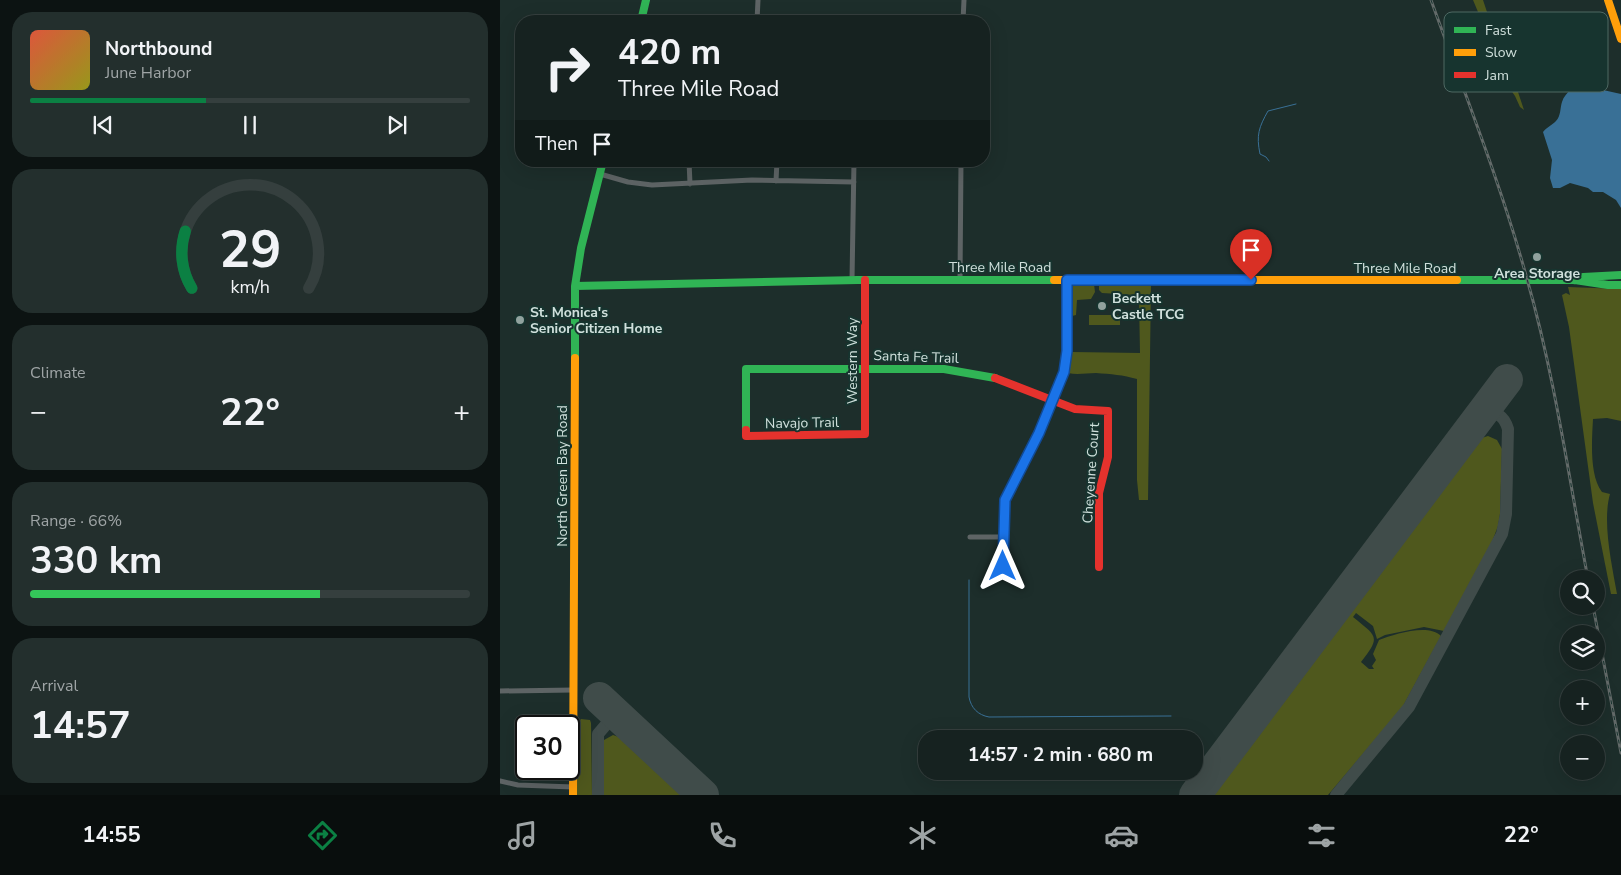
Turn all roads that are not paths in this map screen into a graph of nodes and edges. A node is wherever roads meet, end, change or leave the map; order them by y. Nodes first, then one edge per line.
1 (646, 0) edge
2 (758, 0) edge
3 (964, 0) edge
4 (1608, 0) edge
5 (642, 15) edge
6 (757, 15) edge
7 (963, 15) edge
8 (1621, 39) edge
9 (602, 167) edge
10 (689, 167) edge
11 (777, 167) edge
12 (854, 167) edge
13 (962, 167) edge
14 (600, 174) junction
15 (776, 181) junction
16 (854, 182) junction
17 (690, 184) junction
18 (1621, 275) edge
19 (852, 280) junction
20 (865, 280) junction
21 (960, 280) junction
22 (1067, 280) junction
23 (1575, 280) junction
24 (1621, 284) edge
25 (575, 286) junction
26 (865, 368) junction
27 (1053, 401) junction
28 (1108, 411) joint
29 (857, 434) joint
30 (746, 436) joint
31 (970, 537) dead end
32 (1003, 537) junction
33 (1003, 566) dead end
34 (1099, 567) dead end
35 (500, 690) edge
36 (573, 690) junction
37 (500, 782) edge
38 (573, 791) edge

1 - 5 street
2 - 6 street
3 - 7 street
4 - 8 street
9 - 14 street, North Green Bay Road
10 - 17 street
11 - 15 street
12 - 16 street
13 - 21 street
14 - 17 street
14 - 25 street, North Green Bay Road
15 - 16 street
15 - 17 street
16 - 19 street
18 - 23 street, Three Mile Road
19 - 20 street, Three Mile Road
19 - 25 street, Three Mile Road
20 - 21 street, Three Mile Road
20 - 26 street, Western Way
21 - 22 street, Three Mile Road
22 - 23 street, Three Mile Road
22 - 27 street
23 - 24 street, Three Mile Road
25 - 36 street, North Green Bay Road
26 - 27 street, Santa Fe Trail
26 - 29 street, Western Way
26 - 30 street, Santa Fe Trail
27 - 28 street, Santa Fe Trail
27 - 32 street
28 - 34 street, Cheyenne Court
29 - 30 street, Navajo Trail
31 - 32 street
32 - 33 street
35 - 36 street
36 - 38 street, North Green Bay Road
37 - 38 street

